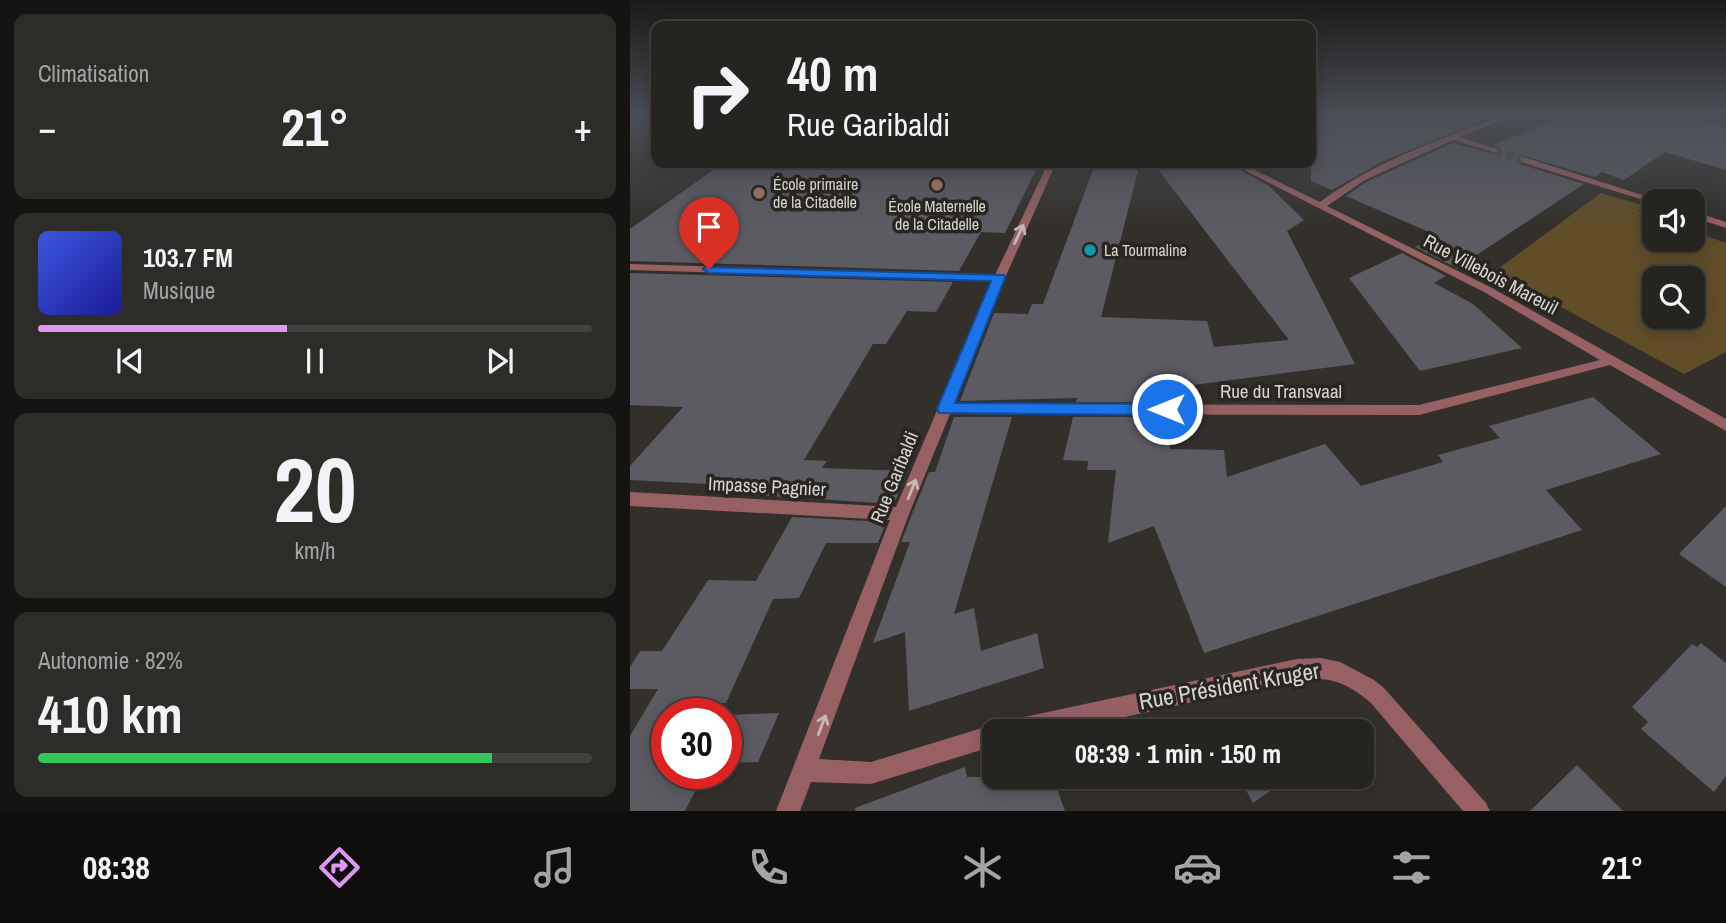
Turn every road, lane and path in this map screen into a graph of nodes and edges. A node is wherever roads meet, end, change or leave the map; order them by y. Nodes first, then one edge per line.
1 (1424, 152) edge
2 (1524, 160) tunnel mouth
3 (1050, 168) edge
4 (1244, 168) edge
5 (1642, 197) edge
6 (1321, 206) junction
7 (1705, 218) edge
8 (1726, 225) edge
9 (630, 267) edge
10 (999, 278) junction
11 (1611, 361) junction
12 (945, 409) junction
13 (1726, 426) edge
14 (630, 499) edge
15 (901, 514) junction
16 (1065, 719) edge
17 (982, 739) edge
18 (805, 770) junction
19 (788, 811) edge
20 (1478, 811) edge

1 - 6 street
2 - 5 street
10 -> 3 street, Rue Garibaldi
4 - 6 street, Rue Villebois Mareuil
6 - 11 street, Rue Villebois Mareuil
7 - 8 street
9 - 10 street
10 - 12 street, Rue Garibaldi
11 - 12 street, Rue du Transvaal
11 - 13 street, Rue Villebois Mareuil
15 -> 12 street, Rue Garibaldi
14 - 15 street, Impasse Pagnier
18 -> 15 street, Rue Garibaldi
16 - 20 street, Rue Président Kruger
17 - 18 street
18 - 19 street, Rue Garibaldi

